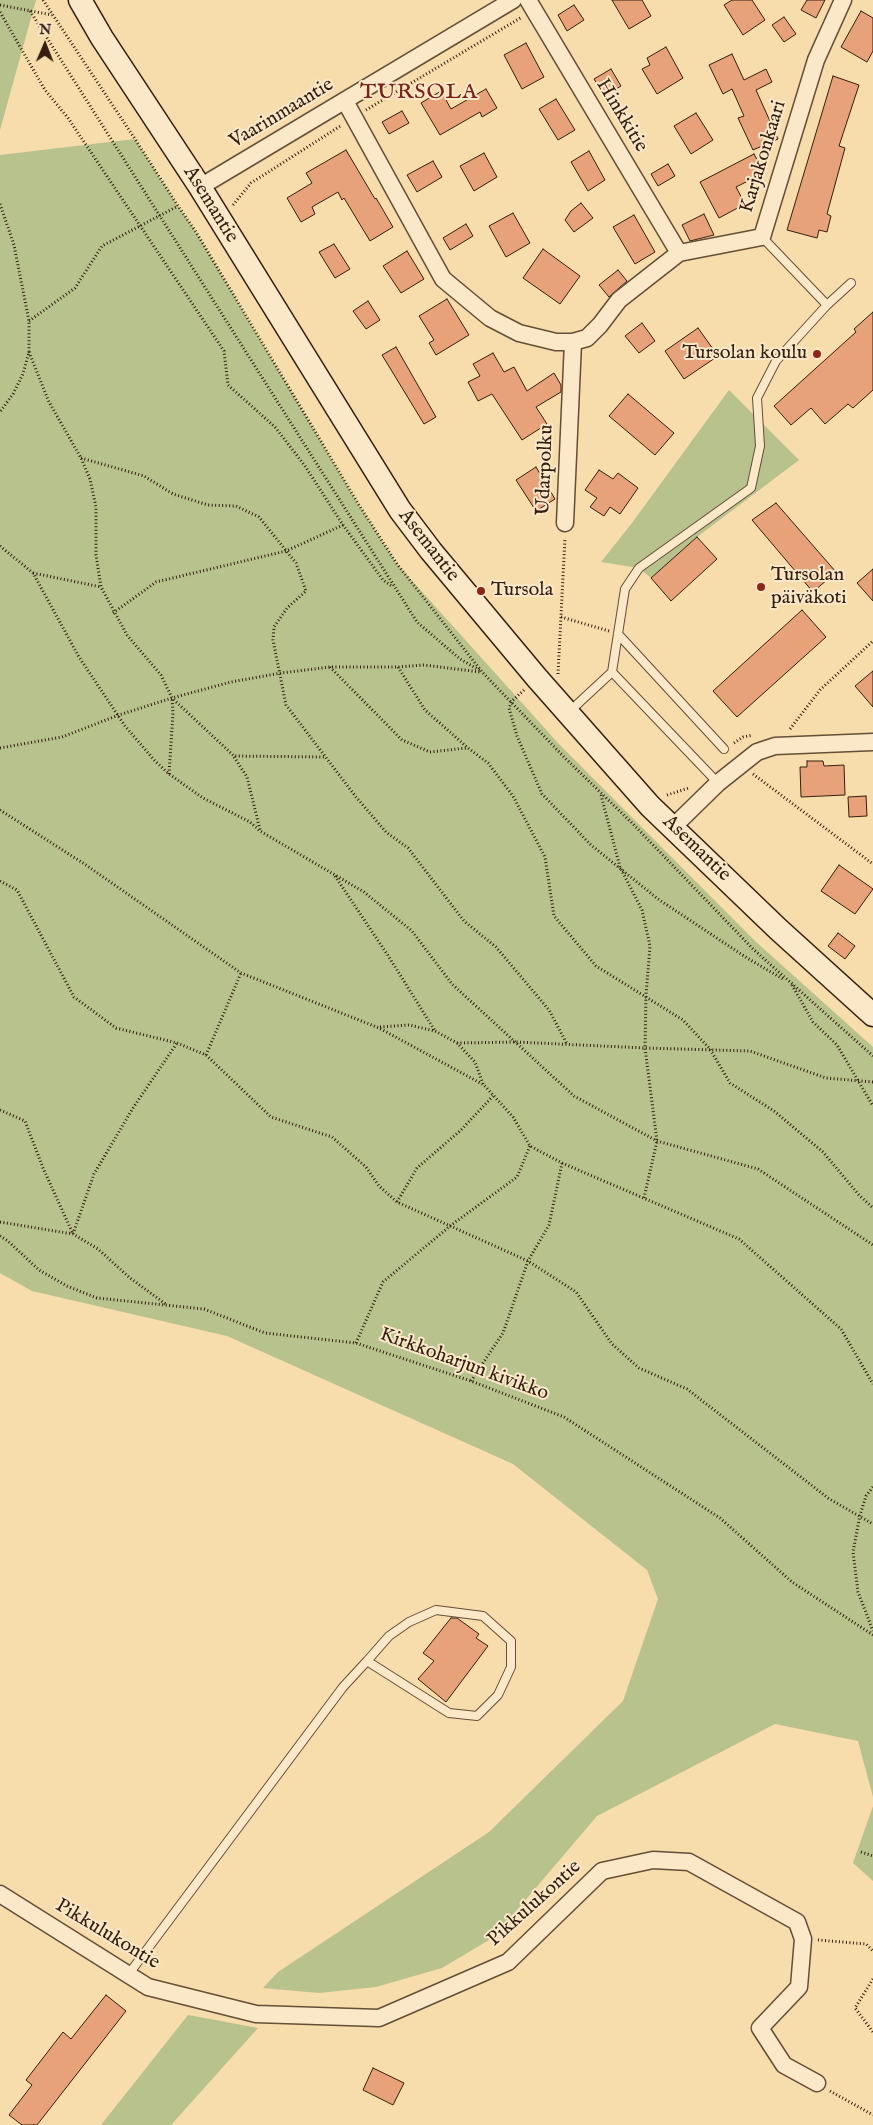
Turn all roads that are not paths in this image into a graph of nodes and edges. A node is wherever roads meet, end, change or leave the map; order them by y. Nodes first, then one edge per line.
1 (80, 0) edge
2 (513, 0) edge
3 (528, 0) edge
4 (843, 0) edge
5 (345, 101) junction
6 (200, 187) junction
7 (762, 237) junction
8 (679, 253) junction
9 (851, 283) dead end
10 (827, 305) junction
11 (573, 342) junction
12 (565, 523) road end
13 (618, 634) junction
14 (612, 672) junction
15 (568, 713) junction
16 (873, 742) edge
17 (724, 749) dead end
18 (718, 783) junction
19 (673, 827) junction
20 (873, 1016) edge
21 (367, 1661) junction
22 (0, 1894) edge
23 (128, 1975) junction
24 (817, 2083) road end

1 - 6 main road, Asemantie
2 - 5 street, Vaarinmaantie
3 - 8 street, Hinkkitie
4 - 7 street, Karjakonkaari
5 - 6 street, Vaarinmaantie
5 - 11 street
6 - 15 main road, Asemantie
7 - 8 street, Karjakonkaari
7 - 10 lane
8 - 11 street, Karjakonkaari
9 - 10 lane
10 - 13 lane
11 - 12 street, Udarpolku
13 - 14 lane
13 - 17 lane
14 - 15 lane
14 - 18 lane
15 - 19 main road, Asemantie
16 - 18 street
18 - 19 street
19 - 20 main road, Asemantie
21 - 21 lane
21 - 23 lane
22 - 23 street, Pikkulukontie
23 - 24 street, Pikkulukontie

